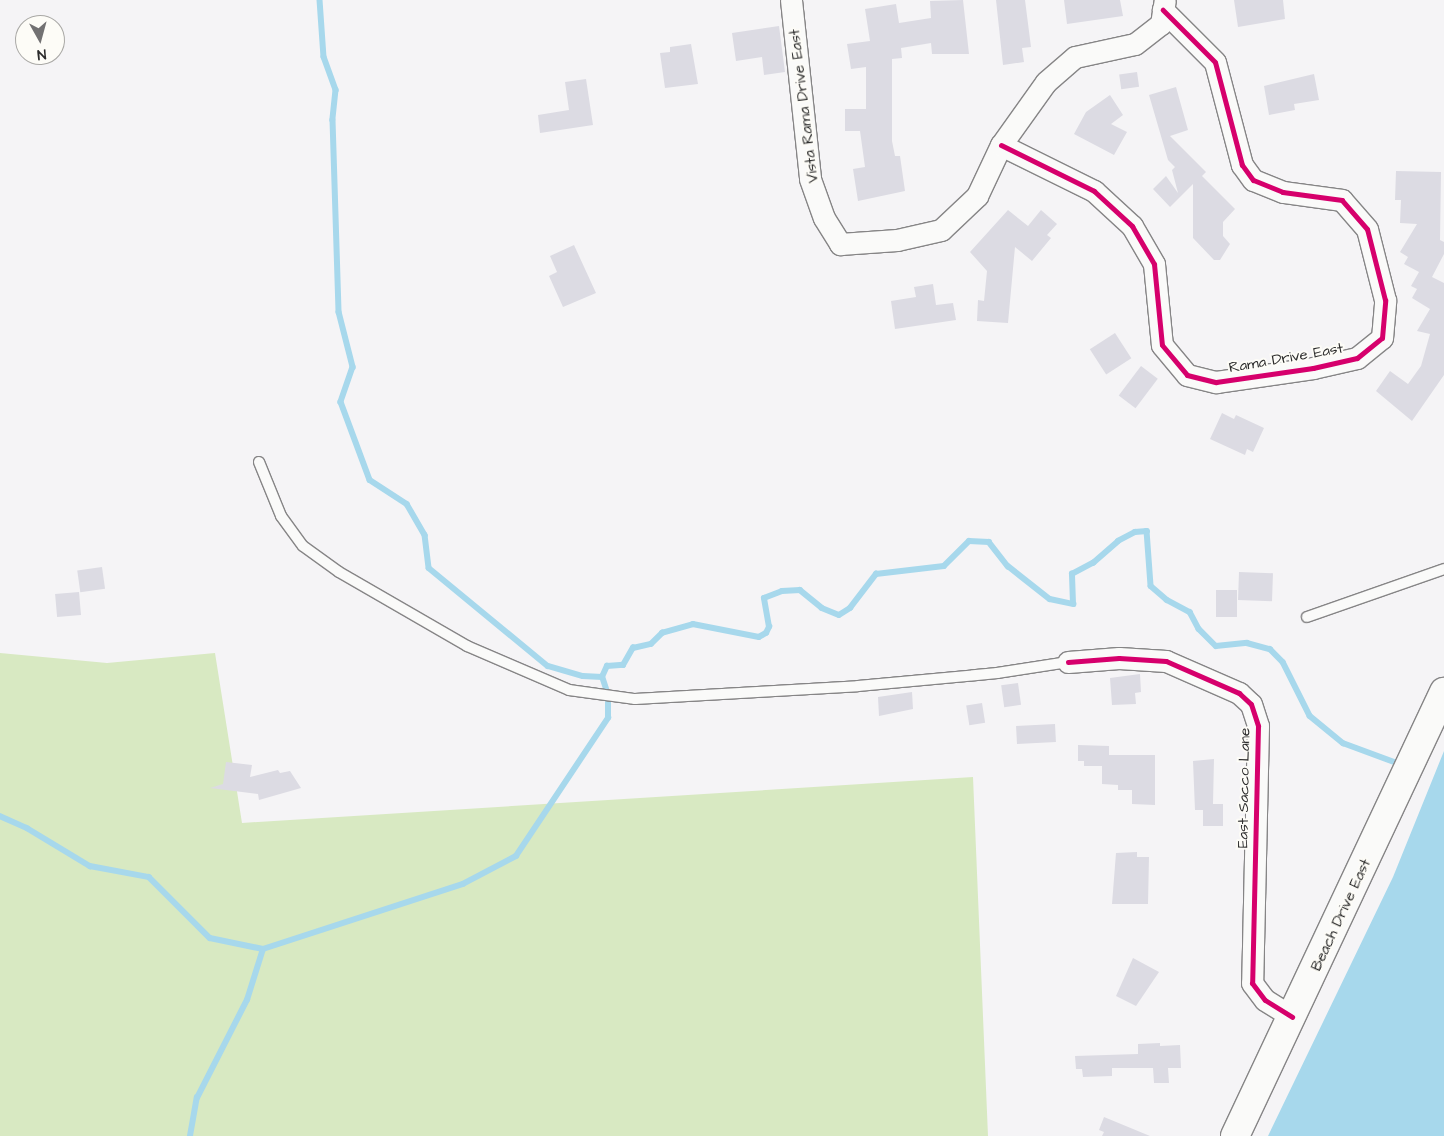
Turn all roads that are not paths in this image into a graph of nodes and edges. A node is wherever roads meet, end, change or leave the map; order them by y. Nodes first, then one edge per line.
1 (791, 0) edge
2 (1164, 5) edge
3 (1001, 145) junction
4 (259, 462) dead end
5 (1444, 569) edge
6 (1307, 617) dead end
7 (1068, 662) joint
8 (1444, 692) edge
9 (1292, 1017) junction
10 (1235, 1136) edge

1 - 3 street, Vista Rama Drive East
2 - 3 street, Vista Rama Drive East
2 - 3 street, Rama Drive East
4 - 7 lane
5 - 6 lane
7 - 9 street, East Sacco Lane
8 - 9 main road, Beach Drive East
9 - 10 main road, Beach Drive East

